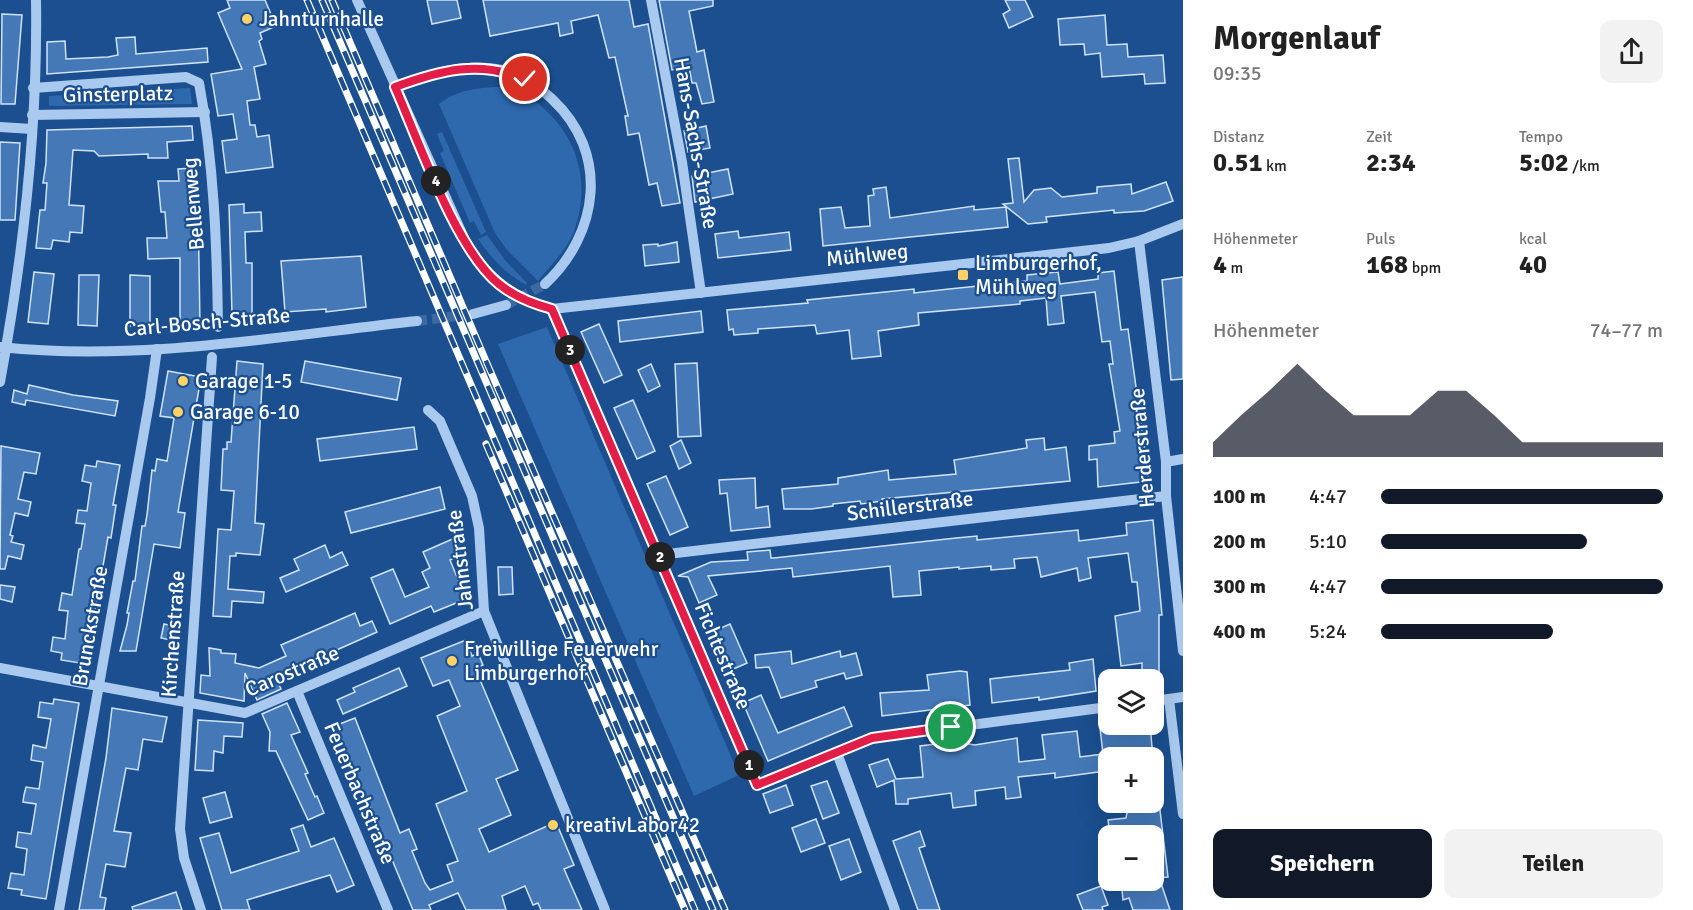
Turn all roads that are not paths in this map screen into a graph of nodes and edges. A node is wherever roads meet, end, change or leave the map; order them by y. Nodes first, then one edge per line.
1 (36, 0) edge
2 (357, 0) edge
3 (651, 0) edge
4 (196, 80) joint
5 (395, 87) junction
6 (33, 88) junction
7 (205, 112) junction
8 (32, 116) junction
9 (0, 127) edge
10 (32, 129) junction
11 (1183, 224) edge
12 (1139, 241) junction
13 (545, 284) tunnel mouth
14 (701, 293) junction
15 (506, 305) tunnel mouth
16 (552, 309) junction
17 (473, 314) tunnel mouth
18 (417, 321) tunnel mouth
19 (218, 327) dead end
20 (3, 347) edge
21 (157, 349) junction
22 (212, 357) dead end
23 (0, 382) edge
24 (428, 410) dead end
25 (1183, 459) edge
26 (1166, 462) junction
27 (1166, 496) junction
28 (659, 555) junction
29 (484, 611) junction
30 (1183, 651) edge
31 (0, 668) edge
32 (99, 686) junction
33 (297, 691) junction
34 (1183, 697) edge
35 (1169, 699) junction
36 (1164, 700) edge
37 (188, 703) junction
38 (1098, 707) edge
39 (837, 753) junction
40 (1183, 814) edge
41 (59, 910) edge
42 (201, 910) edge
43 (388, 910) edge
44 (605, 910) edge
45 (895, 910) edge

1 - 6 street
2 - 5 street
3 - 14 street, Hans-Sachs-Straße
4 - 6 street, Ginsterplatz
4 - 7 street, Bellenweg
5 - 13 street
5 - 16 street
6 - 8 street
7 - 8 street, Ginsterplatz
7 - 19 street, Bellenweg
8 - 10 street
9 - 10 street
10 - 20 street
11 - 12 street, Mühlweg
12 - 14 street, Mühlweg
12 - 26 street, Herderstraße
14 - 16 street, Mühlweg
15 - 17 street
16 - 28 street, Fichtestraße
18 - 21 street, Carl-Bosch-Straße
20 - 21 street, Carl-Bosch-Straße
20 - 23 street
21 - 32 street, Brunckstraße
22 - 37 street, Kirchenstraße
24 - 29 street, Jahnstraße
25 - 26 street
26 - 27 street, Herderstraße
27 - 28 street, Schillerstraße
27 - 30 street, Herderstraße
28 - 39 street, Fichtestraße
29 - 33 street, Carostraße
29 - 44 street, Jahnstraße
31 - 32 street, Carostraße
32 - 37 street, Carostraße
32 - 41 street, Brunckstraße
33 - 37 street, Carostraße
33 - 43 street, Feuerbachstraße
34 - 35 street
35 - 36 street
35 - 40 street
37 - 42 street, Kirchenstraße
38 - 39 street
39 - 45 street

